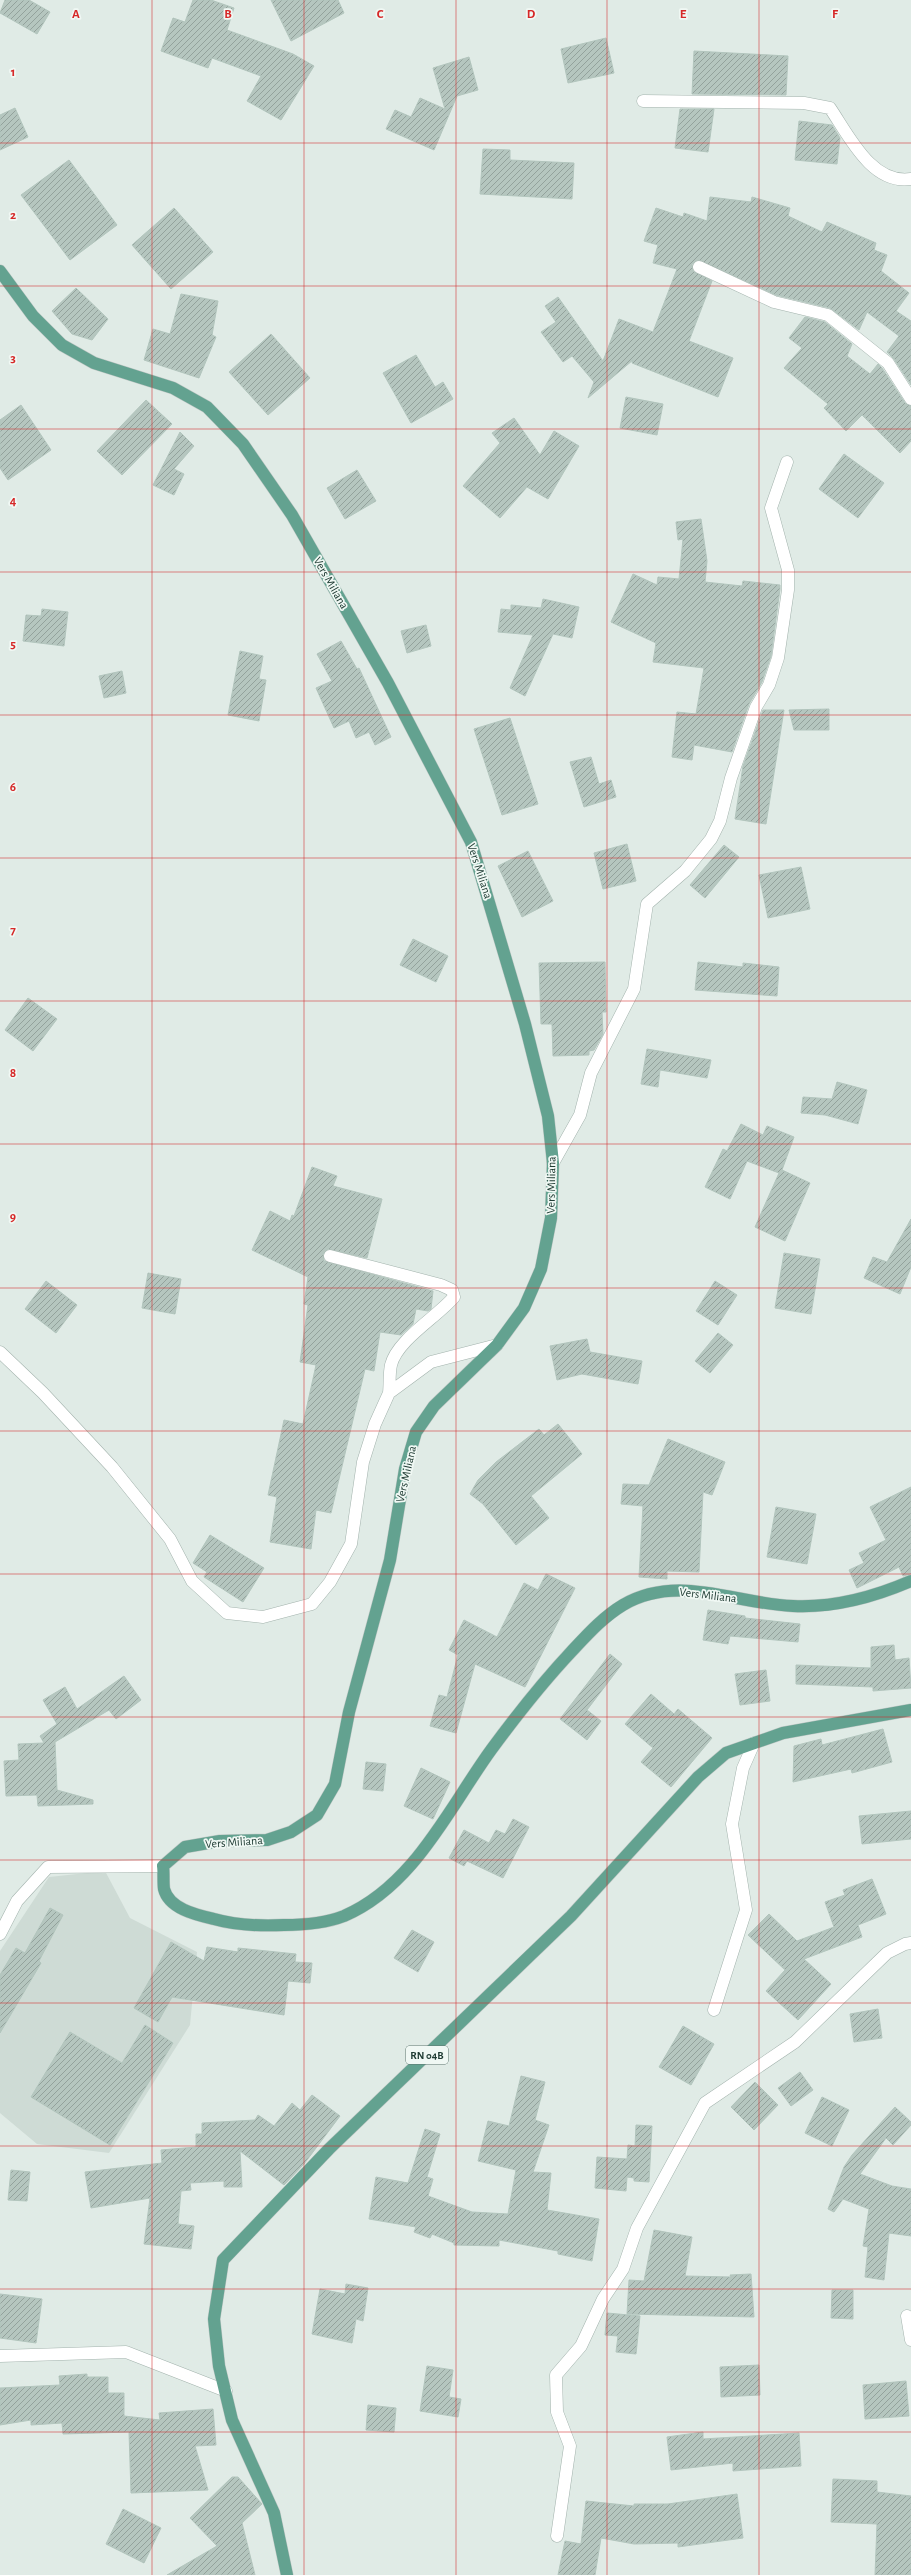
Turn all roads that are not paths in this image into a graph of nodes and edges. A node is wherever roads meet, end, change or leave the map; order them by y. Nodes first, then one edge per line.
1 (642, 101) dead end
2 (911, 179) edge
3 (699, 267) dead end
4 (0, 271) edge
5 (911, 399) edge
6 (787, 462) dead end
7 (553, 1163) junction
8 (330, 1256) dead end
9 (497, 1345) junction
10 (0, 1352) edge
11 (389, 1393) junction
12 (911, 1580) edge
13 (911, 1710) edge
14 (754, 1743) junction
15 (163, 1866) junction
16 (0, 1934) edge
17 (911, 1943) edge
18 (714, 2010) dead end
19 (907, 2316) dead end
20 (911, 2340) edge
21 (0, 2356) edge
22 (226, 2391) junction
23 (557, 2536) dead end
24 (287, 2575) edge

1 - 2 street
3 - 5 street
4 - 7 main road, Vers Miliana
6 - 7 street
7 - 9 main road, Vers Miliana
8 - 11 street
9 - 11 street
9 - 15 main road, Vers Miliana
10 - 11 street
12 - 15 main road, Vers Miliana
13 - 14 main road, RN 04B
14 - 18 street
14 - 22 main road, RN 04B
15 - 16 street
17 - 23 street
19 - 20 street
21 - 22 street
22 - 24 main road, RN 04B

